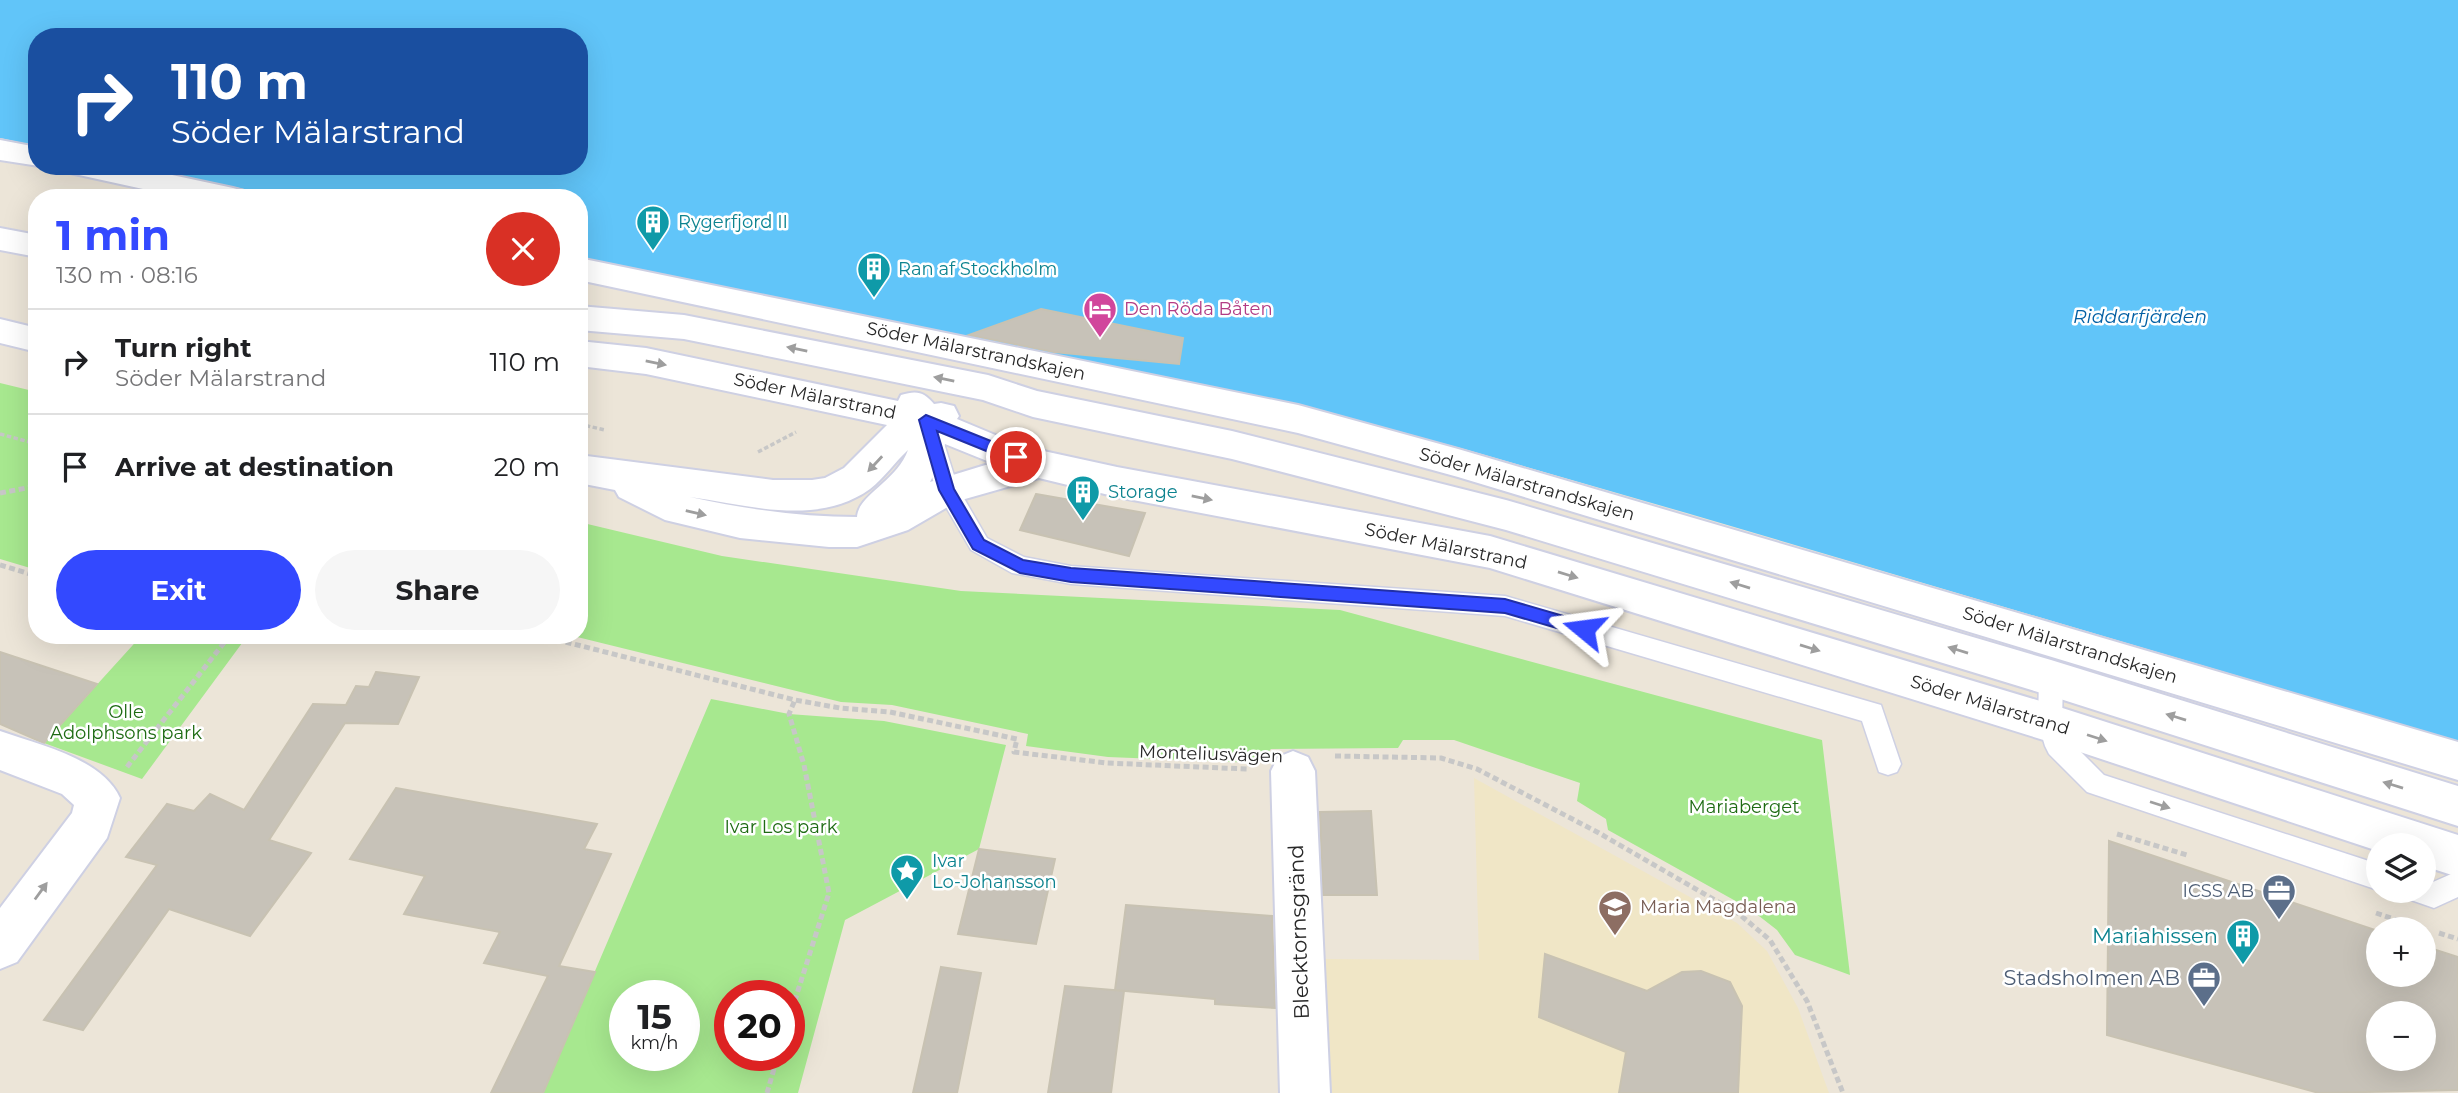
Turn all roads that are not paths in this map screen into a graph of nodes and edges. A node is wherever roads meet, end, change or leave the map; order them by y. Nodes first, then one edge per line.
1 (0, 150) edge
2 (28, 155) edge
3 (124, 175) edge
4 (190, 189) edge
5 (0, 239) edge
6 (28, 244) edge
7 (588, 271) edge
8 (588, 319) edge
9 (0, 331) edge
10 (28, 338) edge
11 (588, 354) edge
12 (863, 364) junction
13 (1033, 404) junction
14 (926, 420) junction
15 (1040, 464) junction
16 (595, 473) edge
17 (947, 490) junction
18 (802, 529) junction
19 (2051, 678) junction
20 (2050, 723) junction
21 (0, 750) edge
22 (2458, 761) edge
23 (1888, 764) dead end
24 (1293, 771) road end
25 (2458, 806) edge
26 (2458, 856) edge
27 (2366, 873) edge
28 (2458, 884) edge
29 (2436, 894) edge
30 (0, 946) edge
31 (1305, 1093) edge

1 - 2 street
3 - 4 street
5 - 6 street
7 - 22 street, Söder Mälarstrandskajen
12 -> 8 street
9 - 10 street
11 -> 14 street, Söder Mälarstrand
13 -> 12 street
12 - 14 street
13 - 14 street
19 -> 13 street
14 - 15 street, Söder Mälarstrand
14 -> 16 street
14 - 17 lane
14 - 18 street
15 - 17 street
15 -> 20 street, Söder Mälarstrand
16 -> 18 street
17 - 18 street
17 - 23 lane
19 - 20 lane
25 -> 19 street
20 -> 26 street, Söder Mälarstrand
20 -> 27 lane
30 -> 21 street
24 - 31 street, Blecktornsgränd
28 - 29 lane

